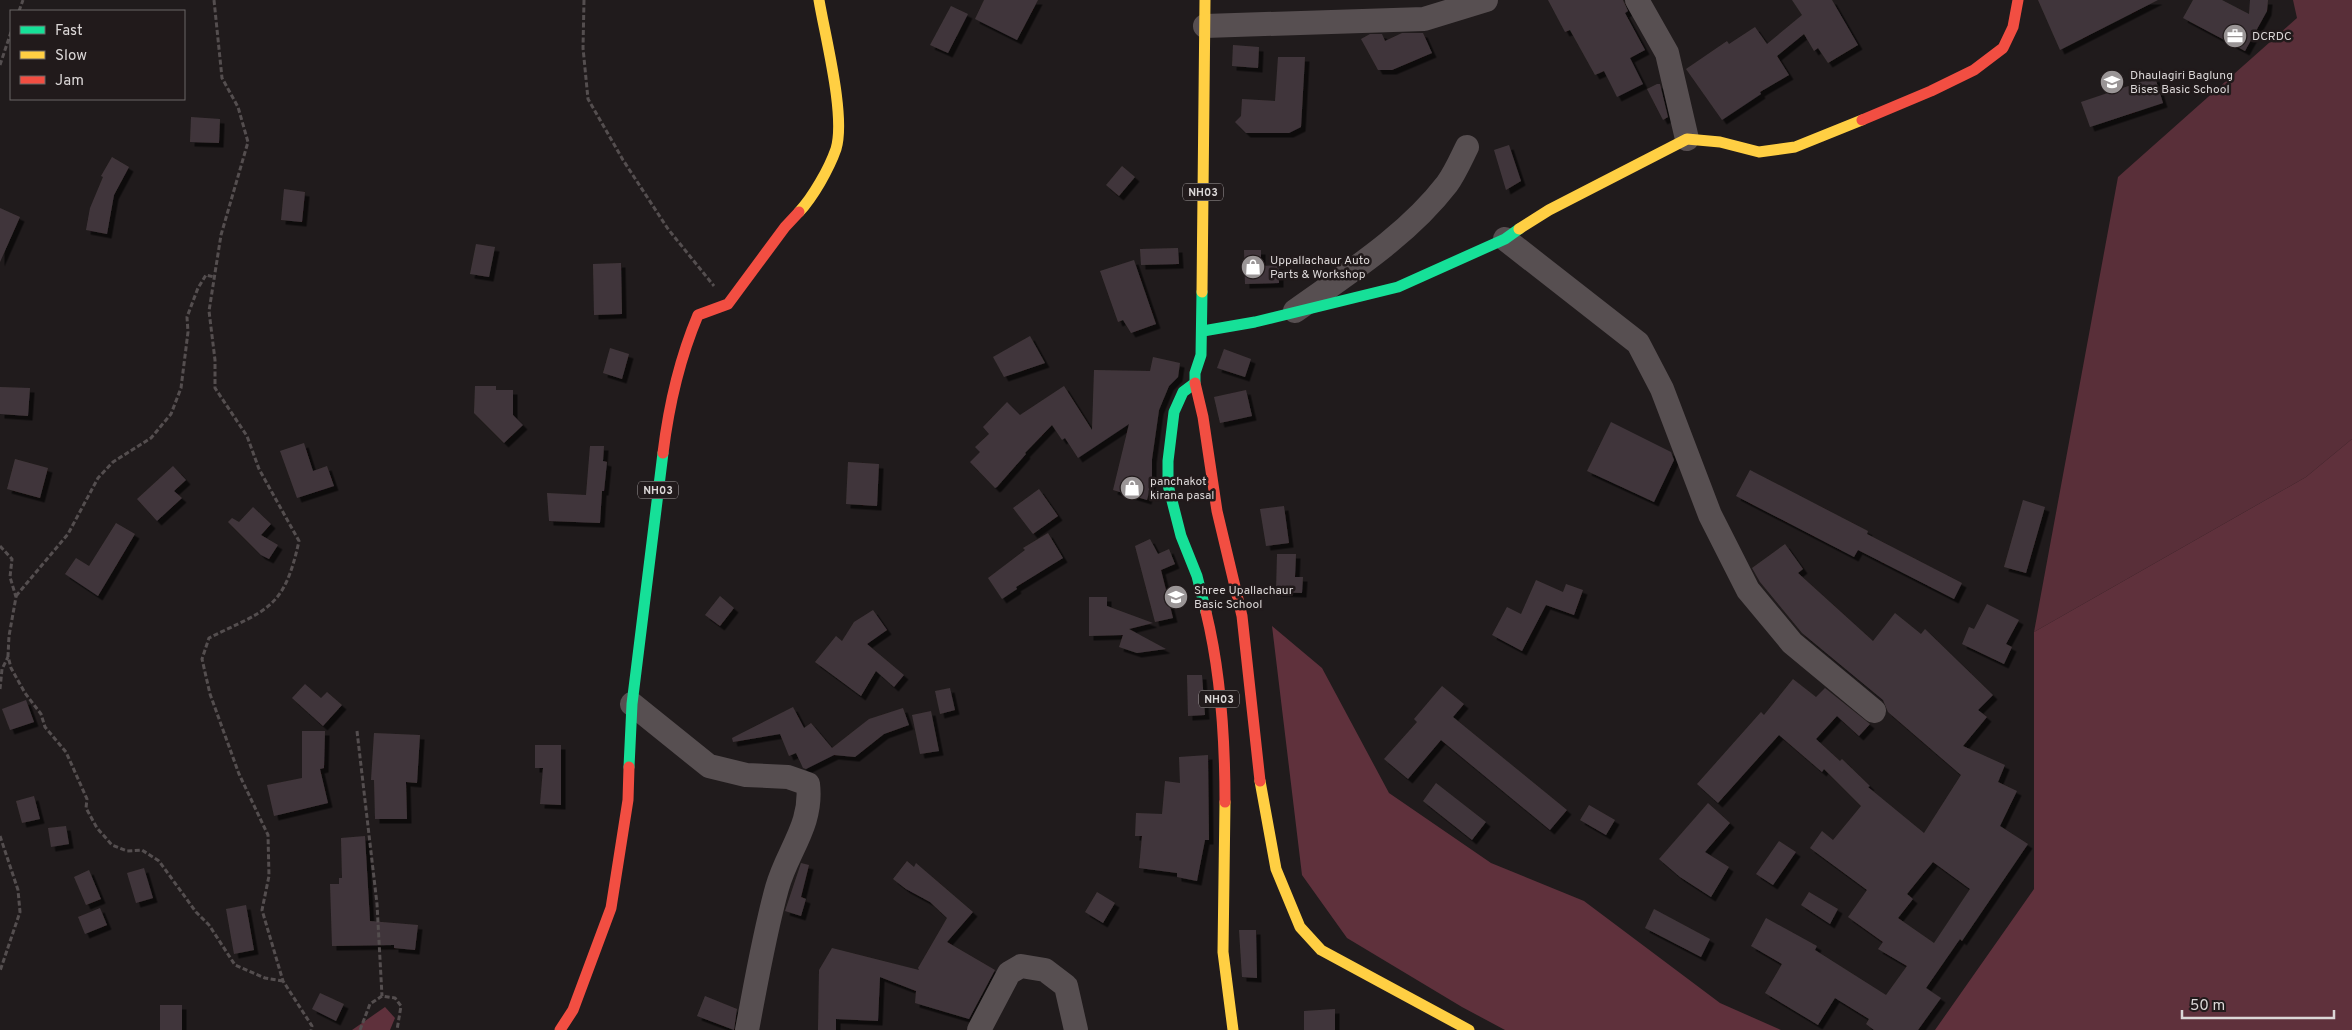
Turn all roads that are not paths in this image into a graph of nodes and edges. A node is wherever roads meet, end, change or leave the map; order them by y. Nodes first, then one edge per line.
1 (819, 0) edge
2 (1205, 0) edge
3 (1486, 0) edge
4 (1637, 0) edge
5 (2018, 0) edge
6 (1205, 26) junction
7 (1687, 139) junction
8 (1467, 147) dead end
9 (1505, 239) junction
10 (1292, 314) junction
11 (1203, 331) junction
12 (1195, 383) junction
13 (632, 704) junction
14 (1874, 711) dead end
15 (560, 1030) edge
16 (747, 1030) edge
17 (979, 1030) edge
18 (1076, 1030) edge
19 (1233, 1030) edge
20 (1469, 1030) edge

1 - 13 main road, NH03
2 - 6 main road, NH03
3 - 6 street
4 - 7 street
5 - 7 main road
6 - 11 main road, NH03
7 - 9 main road
8 - 10 street
9 - 10 main road
9 - 14 street
10 - 11 main road
11 - 12 main road, NH03
12 - 19 main road, NH03
12 - 20 main road
13 - 15 main road, NH03
13 - 16 street
17 - 18 street

